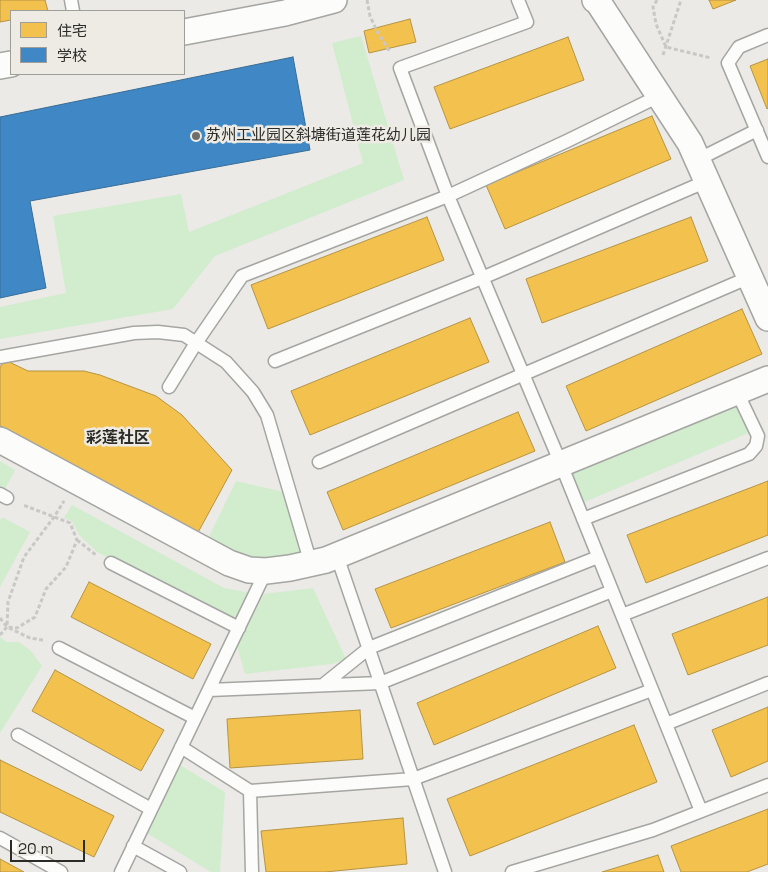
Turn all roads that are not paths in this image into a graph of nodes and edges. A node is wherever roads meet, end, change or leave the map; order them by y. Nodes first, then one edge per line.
1 (334, 0) edge
2 (518, 0) edge
3 (599, 1) edge
4 (185, 32) edge
5 (768, 35) edge
6 (655, 89) junction
7 (757, 130) junction
8 (768, 157) edge
9 (702, 171) junction
10 (448, 196) junction
11 (750, 277) junction
12 (482, 278) junction
13 (768, 318) edge
14 (196, 342) junction
15 (0, 357) edge
16 (275, 361) dead end
17 (523, 374) junction
18 (768, 380) edge
19 (169, 387) dead end
20 (737, 392) junction
21 (0, 440) edge
22 (319, 462) dead end
23 (561, 464) junction
24 (583, 519) junction
25 (337, 556) junction
26 (598, 557) junction
27 (768, 558) edge
28 (111, 563) dead end
29 (312, 564) junction
30 (266, 571) junction
31 (612, 591) junction
32 (622, 615) junction
33 (239, 628) junction
34 (59, 648) road end
35 (368, 648) junction
36 (380, 683) junction
37 (768, 683) edge
38 (322, 685) junction
39 (209, 690) junction
40 (652, 690) junction
41 (195, 718) junction
42 (666, 724) junction
43 (18, 735) dead end
44 (182, 747) junction
45 (413, 779) junction
46 (768, 785) edge
47 (250, 792) junction
48 (151, 809) junction
49 (701, 811) junction
50 (0, 838) edge
51 (133, 846) junction
52 (61, 872) edge
53 (121, 872) edge
54 (180, 872) edge
55 (252, 872) edge
56 (445, 872) edge
57 (512, 872) edge

1 - 4 street
2 - 10 lane
3 - 6 street
5 - 7 lane
6 - 9 street
6 - 10 lane
7 - 8 lane
7 - 9 lane
9 - 11 street
9 - 12 lane
10 - 12 lane
10 - 14 lane
11 - 13 street
11 - 17 lane
12 - 16 lane
12 - 17 lane
14 - 15 lane
14 - 19 lane
14 - 29 lane
17 - 22 lane
17 - 23 lane
18 - 20 street
20 - 23 street
20 - 24 lane
21 - 30 street
23 - 24 lane
23 - 25 street
24 - 26 lane
25 - 29 street
25 - 35 lane
26 - 31 lane
26 - 35 lane
27 - 32 lane
28 - 33 lane
29 - 30 street
30 - 33 lane
31 - 32 lane
31 - 36 lane
32 - 40 lane
33 - 39 lane
34 - 41 lane
35 - 36 lane
35 - 38 lane
36 - 38 lane
36 - 45 lane
37 - 42 lane
38 - 39 lane
39 - 41 lane
40 - 42 lane
40 - 45 lane
41 - 44 lane
42 - 49 lane
43 - 48 lane
44 - 47 lane
44 - 48 lane
45 - 47 lane
45 - 56 lane
46 - 49 lane
47 - 55 lane
48 - 51 lane
49 - 57 lane
50 - 52 lane
51 - 53 lane
51 - 54 lane

